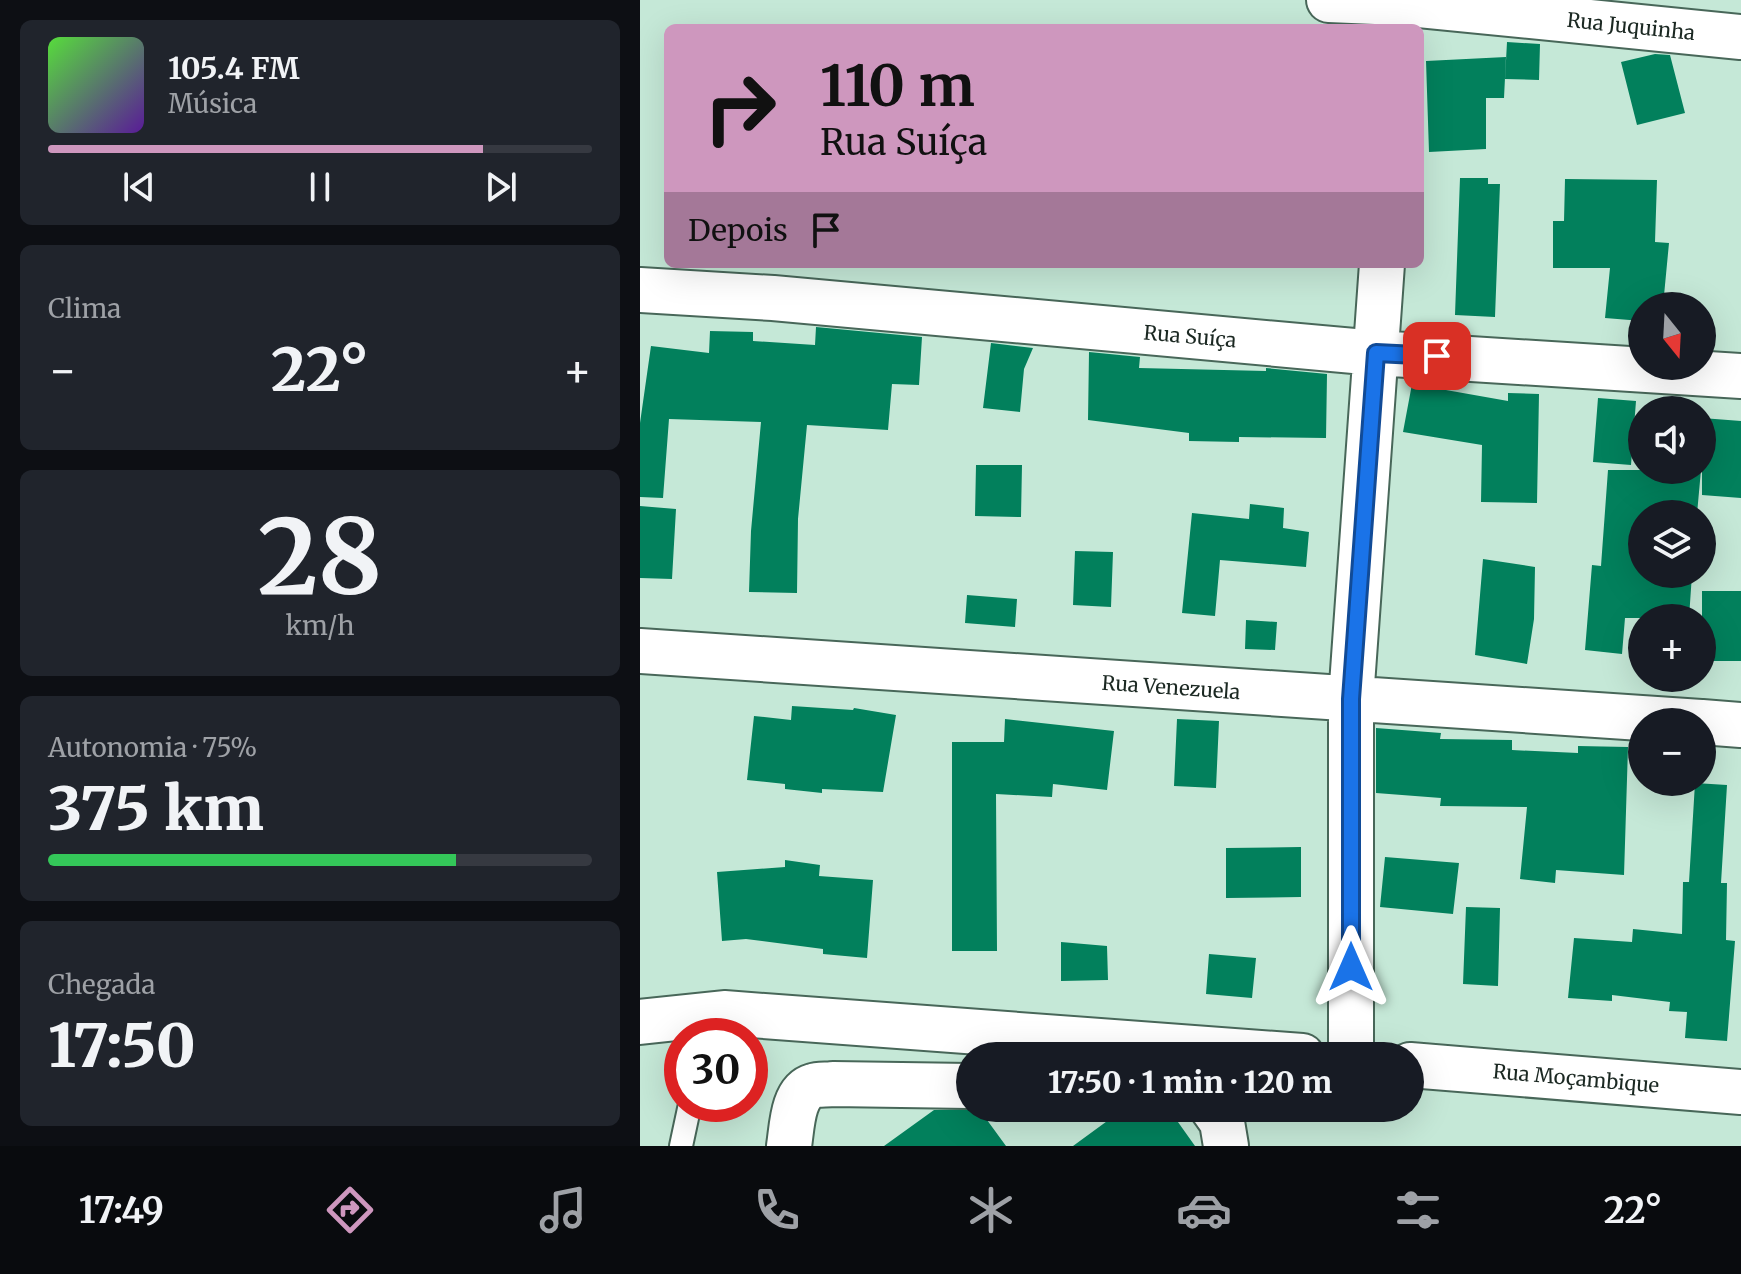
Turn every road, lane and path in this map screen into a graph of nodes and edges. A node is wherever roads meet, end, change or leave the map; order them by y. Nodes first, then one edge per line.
1 (1329, 0) edge
2 (1398, 16) edge
3 (1741, 37) edge
4 (1382, 268) edge
5 (640, 290) edge
6 (1376, 353) junction
7 (1741, 376) edge
8 (640, 651) edge
9 (1351, 699) junction
10 (1628, 717) edge
11 (1716, 723) edge
12 (1741, 725) edge
13 (640, 1022) edge
14 (664, 1023) edge
15 (768, 1027) edge
16 (1046, 1042) edge
17 (1351, 1042) edge
18 (1424, 1066) edge
19 (956, 1086) edge
20 (1741, 1092) edge
21 (686, 1122) edge
22 (1222, 1122) edge
23 (681, 1146) edge
24 (789, 1146) edge
25 (1226, 1146) edge

1 - 2 street, Rua Juquinha
2 - 3 street, Rua Juquinha
4 - 6 street
5 - 6 street, Rua Suíça
6 - 7 street, Rua Suíça
6 - 9 street
8 - 9 street, Rua Venezuela
9 - 10 street, Rua Venezuela
9 - 17 street
11 - 12 street, Rua Venezuela
13 - 14 street
15 - 16 street
18 - 20 street, Rua Moçambique
19 - 24 street
21 - 23 lane
22 - 25 street

